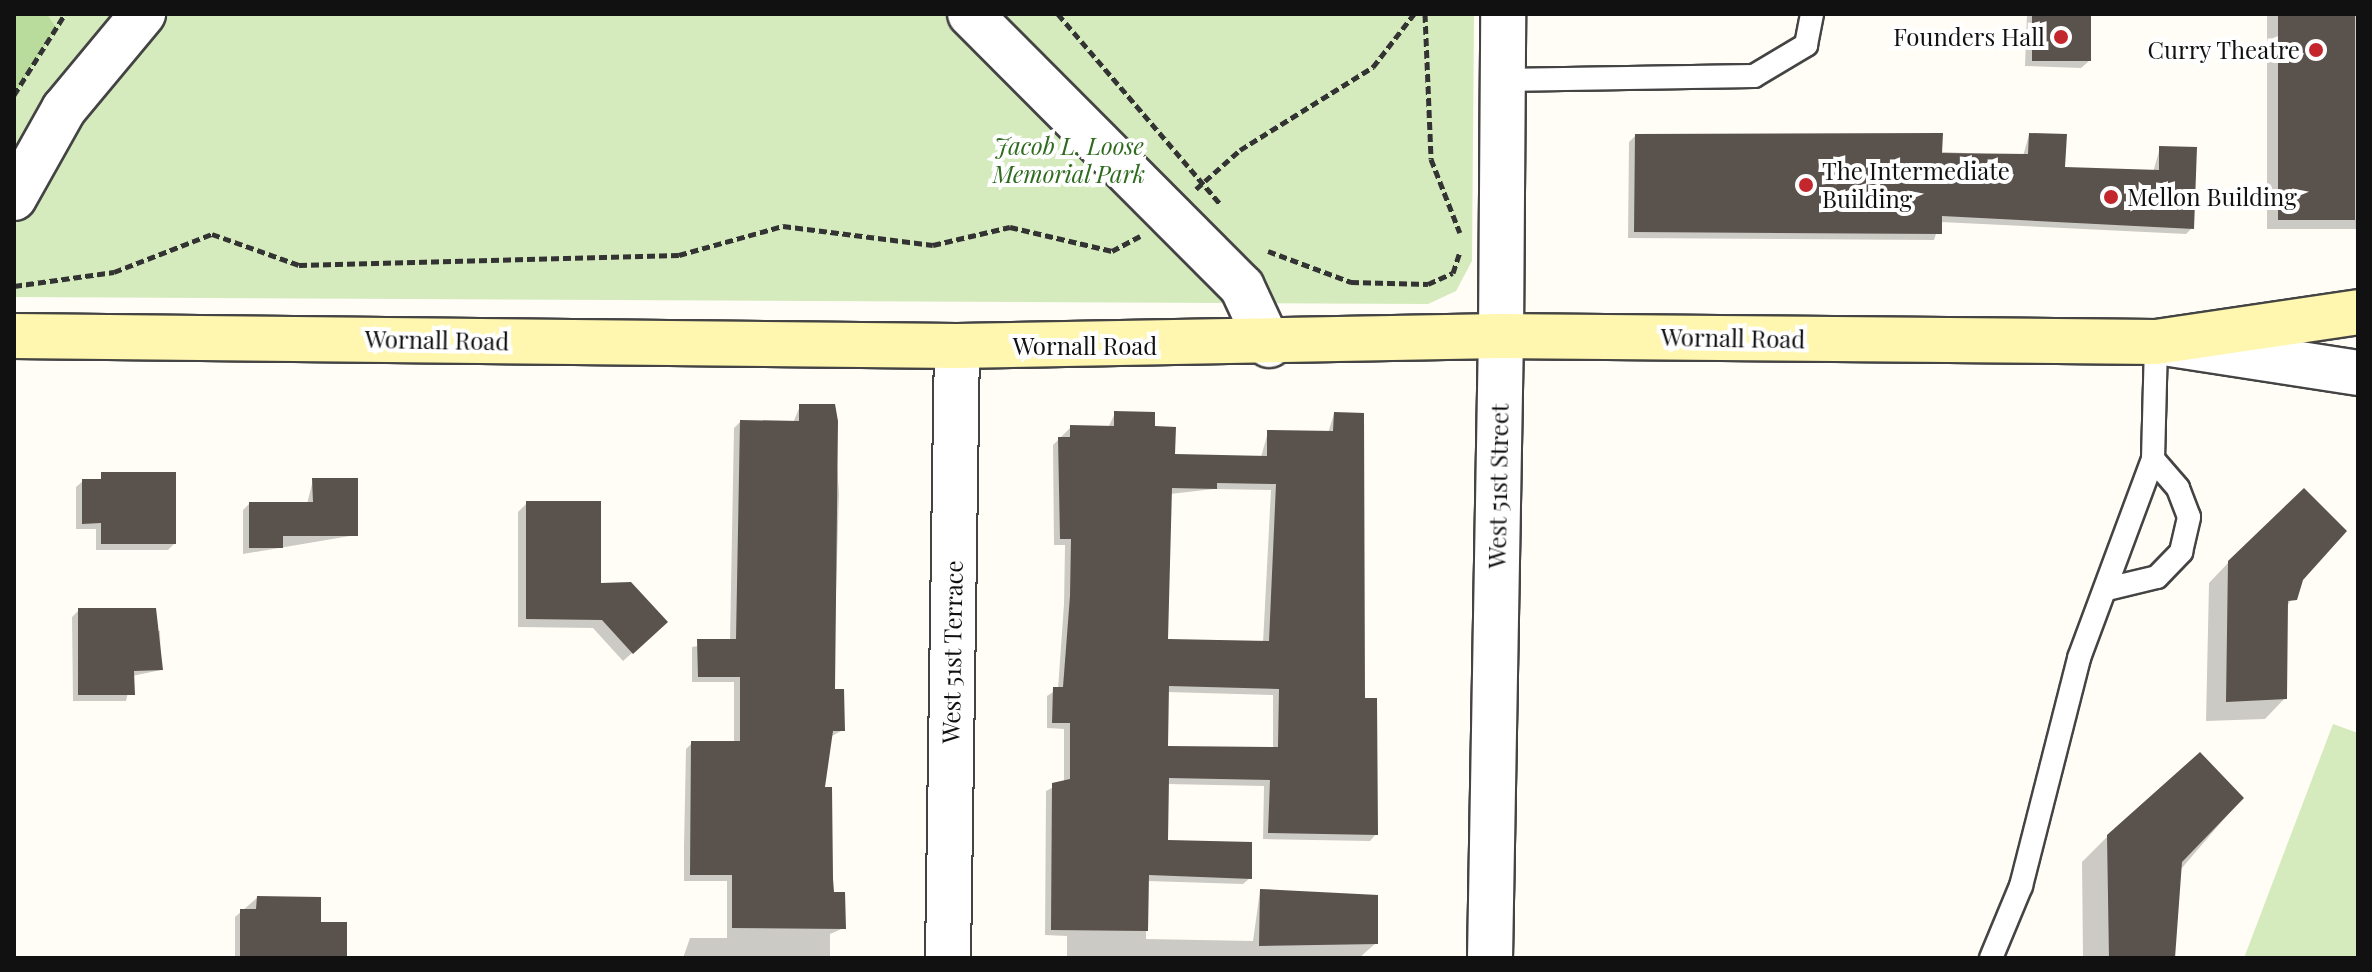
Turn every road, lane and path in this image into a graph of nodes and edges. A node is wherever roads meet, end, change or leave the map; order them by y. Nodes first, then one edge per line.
1 (65, 14) edge
2 (143, 14) edge
3 (970, 14) edge
4 (1058, 14) edge
5 (1414, 14) edge
6 (1425, 14) edge
7 (1503, 14) edge
8 (1812, 14) edge
9 (1502, 80) junction
10 (14, 95) edge
11 (14, 198) edge
12 (1185, 198) junction
13 (1230, 214) dead end
14 (1261, 245) dead end
15 (14, 286) edge
16 (2358, 312) edge
17 (14, 336) edge
18 (1501, 336) junction
19 (2156, 342) junction
20 (1269, 345) junction
21 (957, 346) junction
22 (2358, 373) edge
23 (2153, 459) junction
24 (2107, 589) junction
25 (948, 958) edge
26 (1490, 958) edge
27 (1991, 958) edge

1 - 10 path
2 - 11 street
3 - 12 street
4 - 12 path
5 - 12 path
6 - 14 path
7 - 9 street, West 51st Street
8 - 9 lane
9 - 18 street, West 51st Street
12 - 13 path
12 - 15 path
12 - 20 street
16 - 19 main road, Wornall Road
17 - 21 main road, Wornall Road
18 - 19 main road, Wornall Road
18 - 20 main road, Wornall Road
18 - 26 street, West 51st Street
19 - 22 street, Wornall Road
19 - 23 lane
20 - 21 main road, Wornall Road
21 - 25 street, West 51st Terrace
23 - 24 lane
23 - 24 lane
24 - 27 lane

